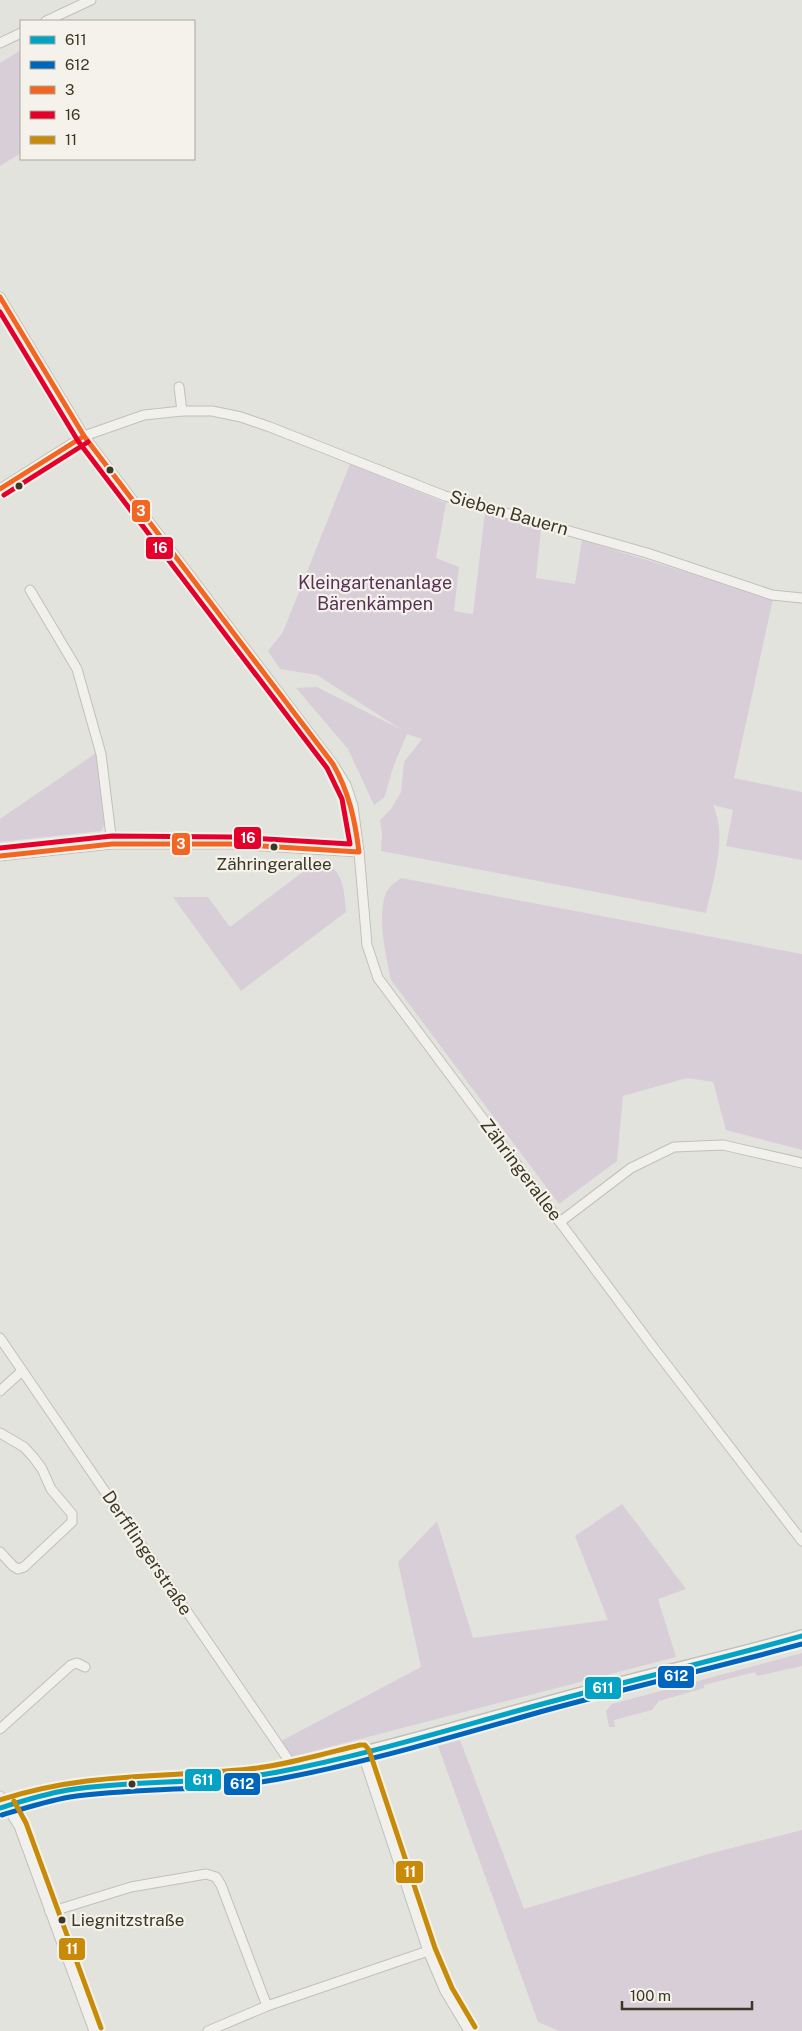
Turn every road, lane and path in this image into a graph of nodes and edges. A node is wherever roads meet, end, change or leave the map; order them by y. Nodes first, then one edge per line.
1 (91, 0) edge
2 (48, 20) edge
3 (20, 33) edge
4 (0, 43) edge
5 (0, 297) edge
6 (179, 387) dead end
7 (182, 411) junction
8 (84, 436) junction
9 (0, 488) edge
10 (30, 590) dead end
11 (802, 598) edge
12 (112, 844) junction
13 (359, 852) junction
14 (0, 856) edge
15 (802, 1163) edge
16 (560, 1222) junction
17 (0, 1338) edge
18 (22, 1371) junction
19 (0, 1391) edge
20 (0, 1433) edge
21 (802, 1541) edge
22 (0, 1552) edge
23 (802, 1636) edge
24 (85, 1667) dead end
25 (0, 1728) edge
26 (362, 1752) junction
27 (294, 1768) junction
28 (2, 1803) edge
29 (50, 1912) junction
30 (428, 1951) junction
31 (267, 2006) junction
32 (94, 2031) edge
33 (208, 2031) edge
34 (469, 2031) edge

1 - 2 street
3 - 4 street
5 - 8 street, Zähringerallee
6 - 7 street
7 - 8 street, Sieben Bauern
7 - 11 street, Sieben Bauern
8 - 9 street, Sieben Bauern
8 - 13 street, Zähringerallee
10 - 12 street
12 - 13 street
12 - 14 street
13 - 16 street, Zähringerallee
15 - 16 street
16 - 21 street, Zähringerallee
17 - 18 street, Derfflingerstraße
18 - 19 street
18 - 27 street, Derfflingerstraße
20 - 22 street
23 - 26 main road
24 - 25 street
26 - 27 main road
26 - 30 street
27 - 28 main road
28 - 29 street
29 - 31 street
29 - 32 street
30 - 31 street
30 - 34 street
31 - 33 street

